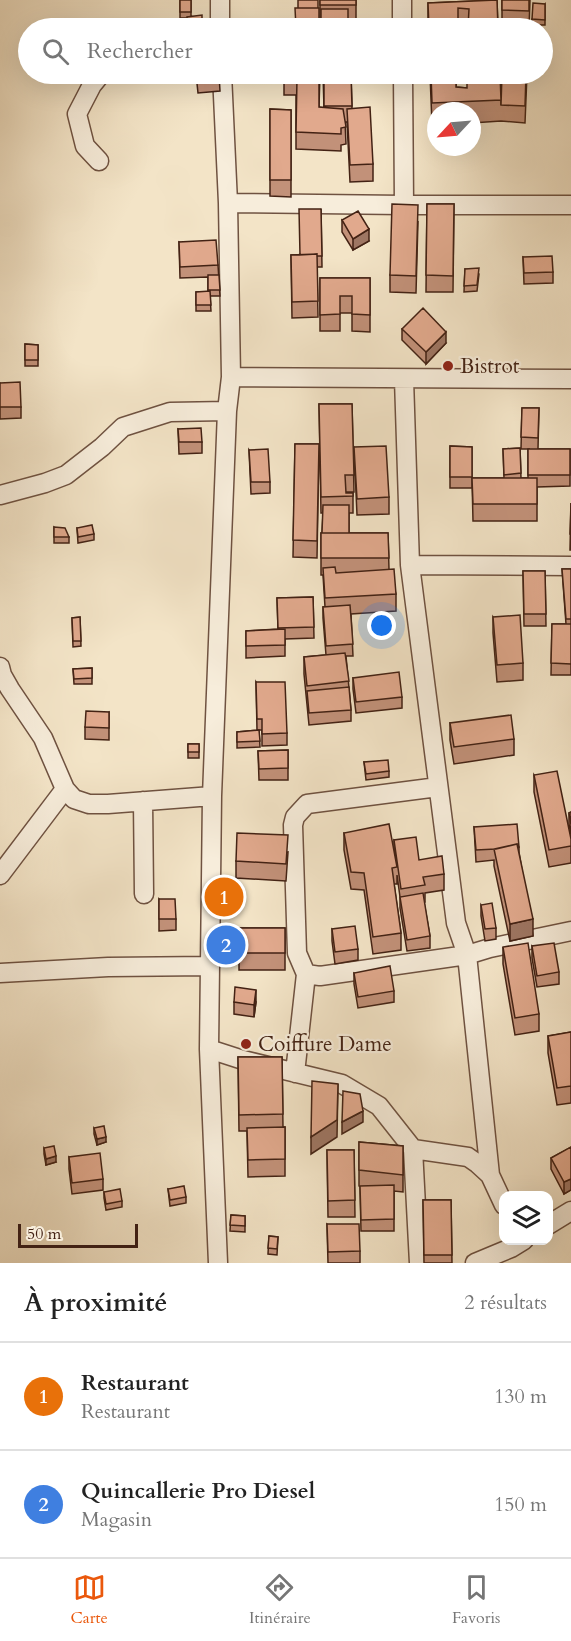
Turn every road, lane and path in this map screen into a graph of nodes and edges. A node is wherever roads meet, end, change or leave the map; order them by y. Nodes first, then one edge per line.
1 (220, 0) edge
2 (402, 0) edge
3 (220, 18) edge
4 (402, 18) edge
5 (92, 84) edge
6 (222, 84) edge
7 (403, 84) edge
8 (99, 161) dead end
9 (228, 203) junction
10 (404, 205) junction
11 (571, 205) edge
12 (231, 377) junction
13 (405, 379) junction
14 (571, 379) edge
15 (227, 411) junction
16 (0, 495) edge
17 (411, 565) junction
18 (571, 566) edge
19 (0, 667) edge
20 (438, 787) junction
21 (65, 789) junction
22 (212, 796) junction
23 (143, 801) junction
24 (0, 875) edge
25 (144, 894) dead end
26 (571, 931) edge
27 (467, 955) junction
28 (210, 966) junction
29 (0, 973) edge
30 (306, 974) junction
31 (209, 1048) junction
32 (295, 1073) junction
33 (413, 1149) junction
34 (490, 1175) junction
35 (499, 1194) edge
36 (571, 1211) edge
37 (553, 1223) edge
38 (511, 1245) edge
39 (218, 1263) edge
40 (419, 1263) edge
41 (475, 1263) edge

1 - 3 street
2 - 4 street
5 - 8 street
6 - 9 street
7 - 10 street
9 - 10 street
9 - 12 street
10 - 11 street
12 - 13 street
12 - 15 street
13 - 14 street
13 - 17 street
15 - 16 street
15 - 22 street
17 - 18 street
17 - 20 street
19 - 21 street
20 - 27 street
20 - 30 street
21 - 23 street
21 - 24 street
22 - 23 street
22 - 28 street
23 - 25 street
26 - 27 street
27 - 30 street
27 - 34 street
28 - 29 street
28 - 31 street
30 - 32 street
31 - 32 street
31 - 39 street
32 - 33 street
33 - 34 street
33 - 40 street
34 - 35 street
36 - 37 street
38 - 41 street

